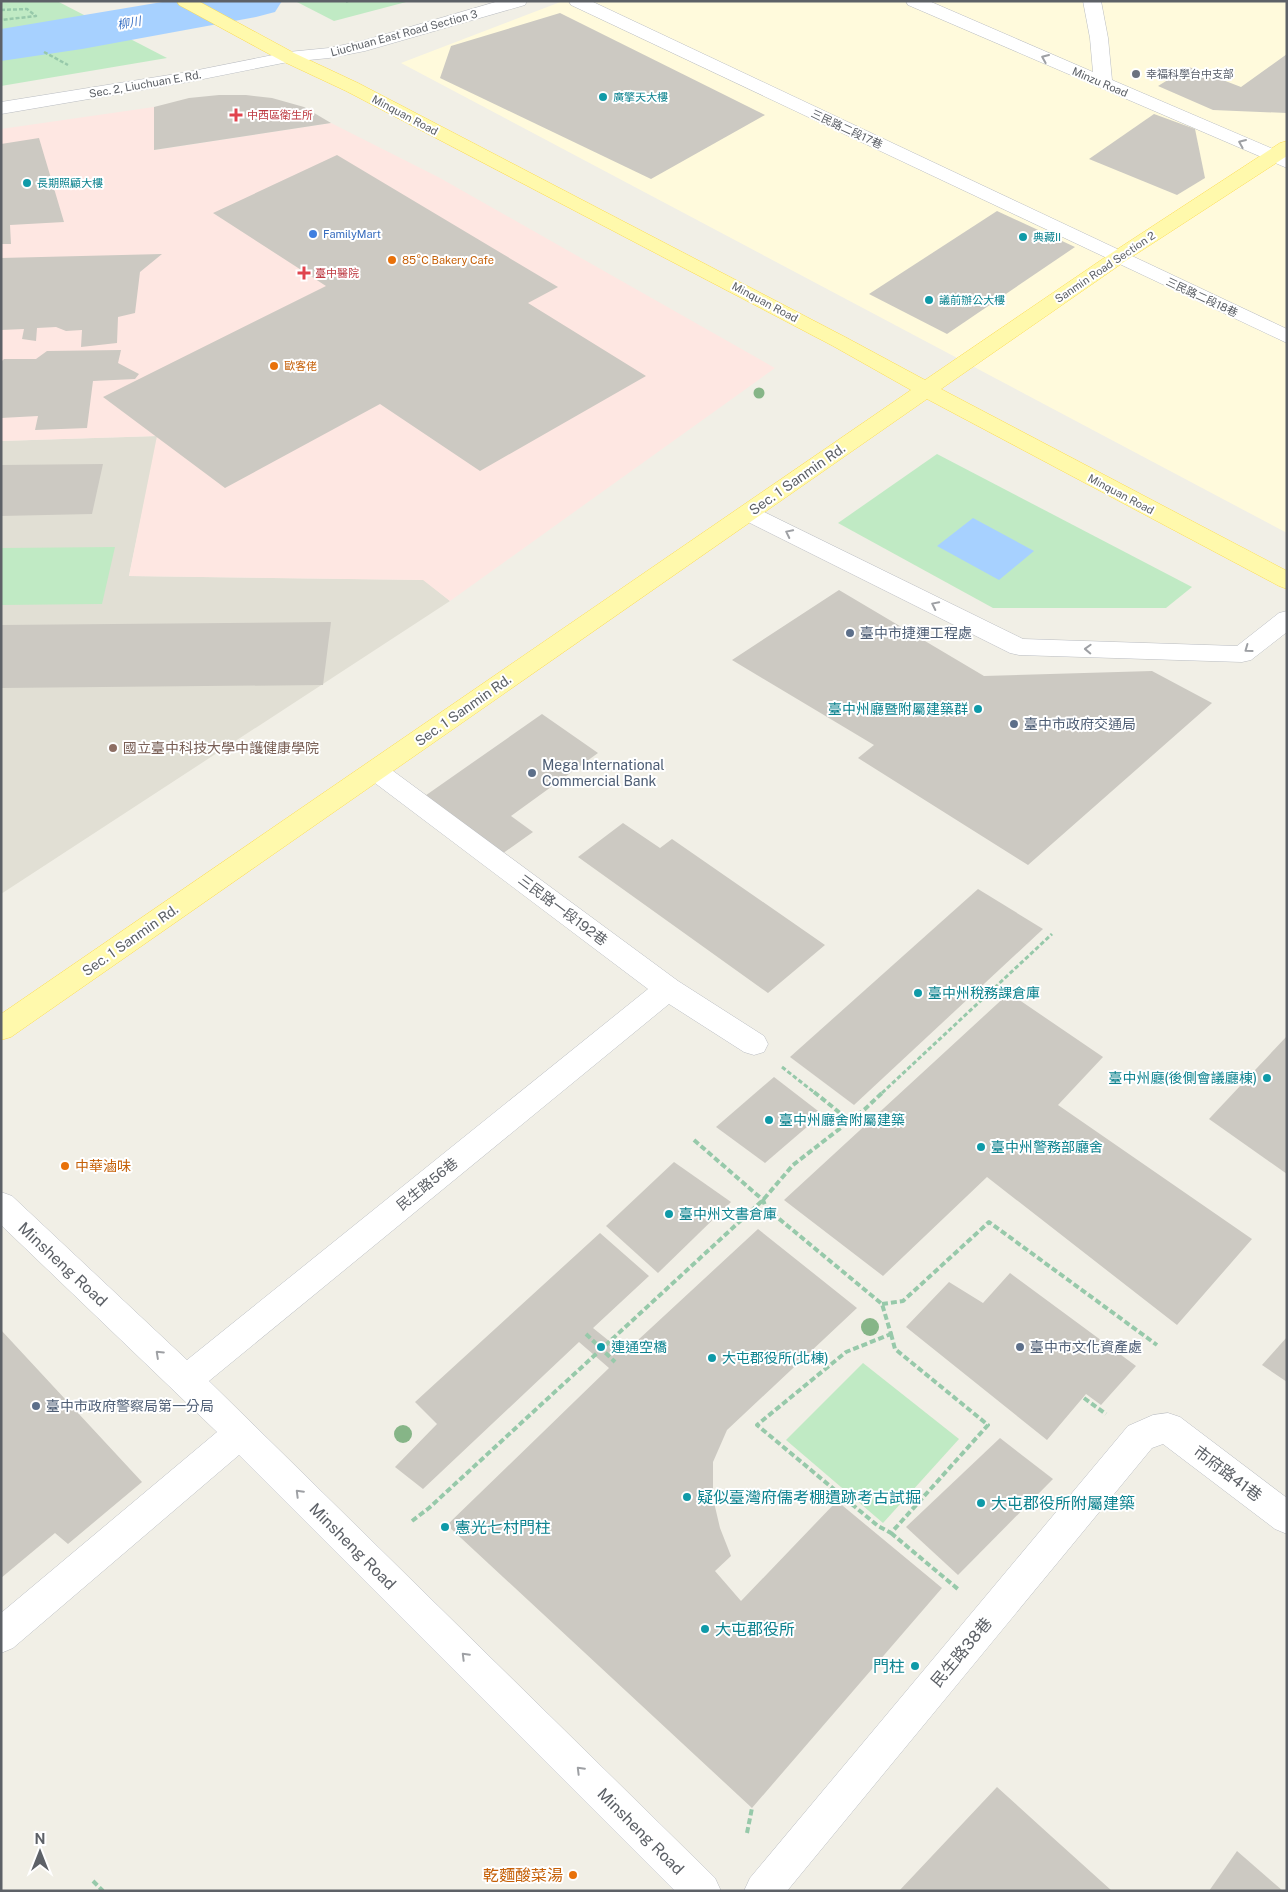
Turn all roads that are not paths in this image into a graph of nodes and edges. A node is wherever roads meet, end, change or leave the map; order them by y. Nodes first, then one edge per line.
1 (185, 1) edge
2 (519, 1) edge
3 (578, 1) edge
4 (914, 1) edge
5 (1092, 1) edge
6 (288, 57) junction
7 (1103, 83) junction
8 (1, 108) edge
9 (1282, 155) edge
10 (1117, 258) junction
11 (1287, 336) edge
12 (925, 390) junction
13 (748, 513) junction
14 (1287, 581) edge
15 (1287, 619) edge
16 (376, 771) junction
17 (668, 988) junction
18 (1, 1029) edge
19 (754, 1044) dead end
20 (1, 1205) edge
21 (186, 1380) junction
22 (1168, 1428) joint
23 (239, 1434) junction
24 (1287, 1518) edge
25 (1, 1636) edge
26 (702, 1891) edge
27 (763, 1891) edge

1 - 6 main road, Minquan Road
2 - 6 street, Liuchuan East Road Section 3
3 - 10 street, 三民路二段17巷
7 -> 4 street, Minzu Road
5 - 7 street
6 - 8 street, Sec. 2, Liuchuan E. Rd.
6 - 12 main road, Minquan Road
9 -> 7 street, Minzu Road
9 - 10 main road, Sanmin Road Section 2
10 - 11 street, 三民路二段18巷
10 - 12 main road, Sanmin Road Section 2
12 - 13 main road, Sec. 1 Sanmin Rd.
12 - 14 main road, Minquan Road
15 -> 13 street
13 - 16 main road, Sec. 1 Sanmin Rd.
16 - 17 street, 三民路一段192巷
16 - 18 main road, Sec. 1 Sanmin Rd.
17 - 19 street, 三民路一段192巷
17 - 21 street, 民生路56巷
21 -> 20 street, Minsheng Road
21 - 23 street, Minsheng Road
22 - 24 street, 市府路41巷
22 - 27 street, 民生路38巷
23 - 25 street
26 -> 23 street, Minsheng Road

